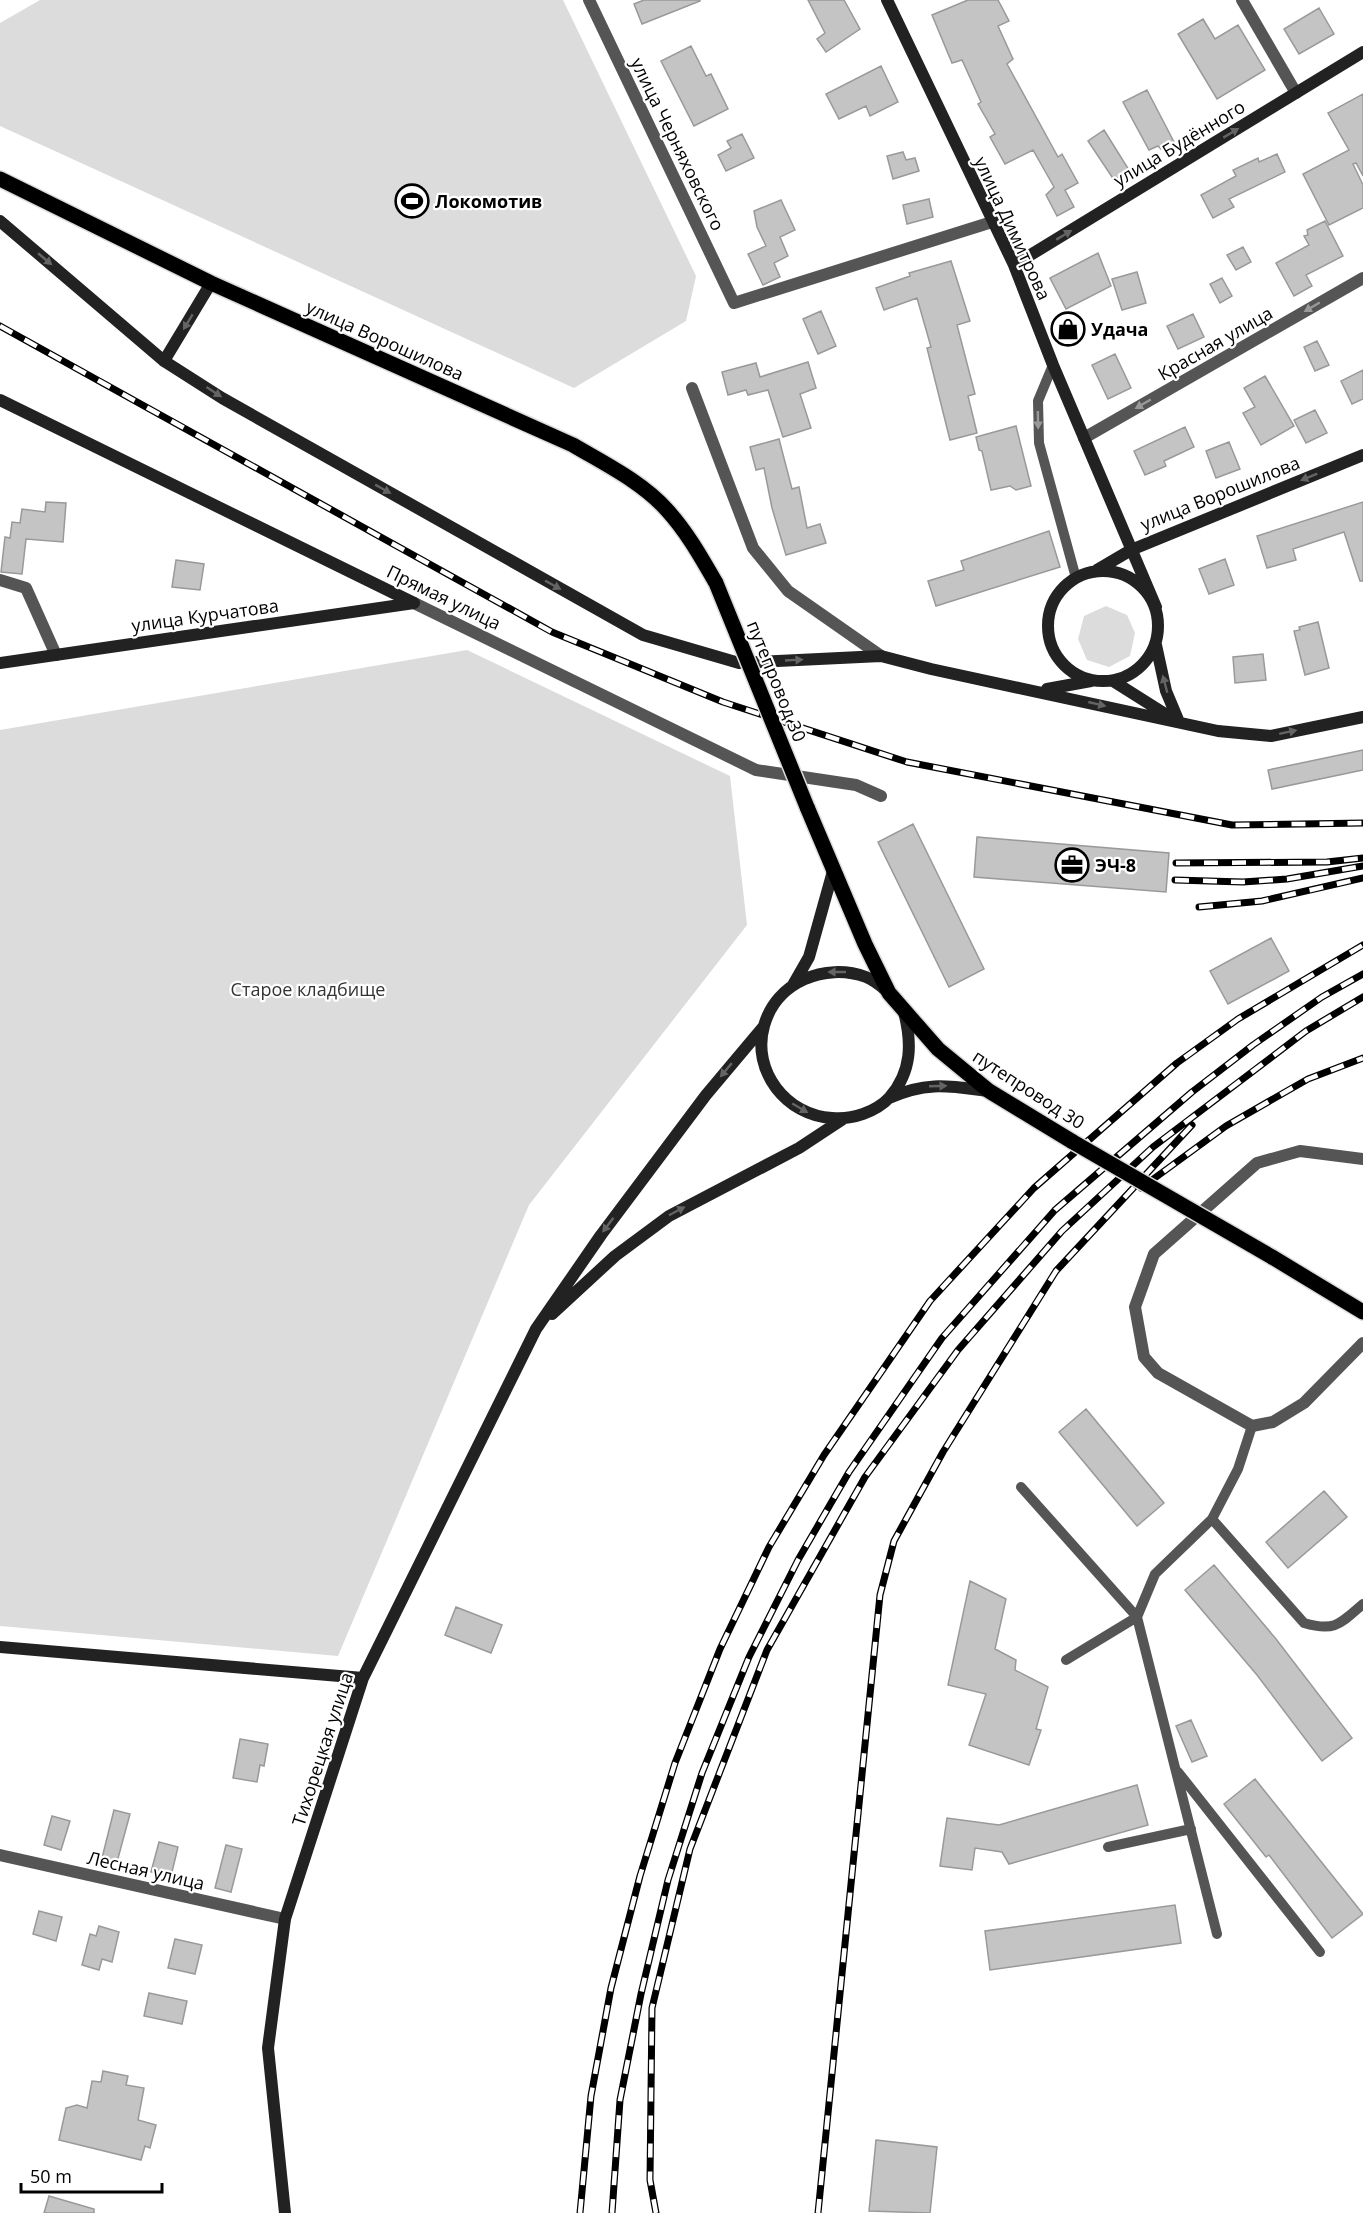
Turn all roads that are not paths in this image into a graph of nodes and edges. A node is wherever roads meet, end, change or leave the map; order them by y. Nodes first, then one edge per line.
1 (589, 0) edge
2 (887, 0) edge
3 (1242, 0) edge
4 (1363, 52) edge
5 (1296, 93) junction
6 (0, 179) edge
7 (0, 221) edge
8 (992, 222) junction
9 (1014, 265) junction
10 (1363, 278) edge
11 (211, 283) junction
12 (165, 361) junction
13 (1053, 365) junction
14 (692, 388) dead end
15 (0, 400) edge
16 (1084, 438) junction
17 (1363, 455) edge
18 (1131, 550) junction
19 (1094, 572) junction
20 (1076, 578) junction
21 (0, 580) edge
22 (716, 583) joint
23 (414, 603) junction
24 (1156, 607) junction
25 (1156, 645) junction
26 (56, 655) junction
27 (881, 656) junction
28 (0, 663) edge
29 (1094, 681) junction
30 (1113, 681) junction
31 (1040, 691) junction
32 (1363, 717) edge
33 (1179, 722) junction
34 (881, 796) dead end
35 (833, 871) junction
36 (792, 985) junction
37 (890, 993) junction
38 (904, 1010) junction
39 (764, 1026) junction
40 (989, 1091) junction
41 (888, 1098) junction
42 (843, 1119) junction
43 (1363, 1159) edge
44 (1363, 1312) edge
45 (536, 1329) junction
46 (1363, 1343) edge
47 (1252, 1426) junction
48 (1021, 1487) dead end
49 (1212, 1519) junction
50 (1363, 1604) edge
51 (1137, 1617) junction
52 (0, 1647) edge
53 (1066, 1660) dead end
54 (363, 1678) junction
55 (1176, 1770) junction
56 (1191, 1829) junction
57 (1108, 1848) dead end
58 (0, 1855) edge
59 (285, 1919) junction
60 (1217, 1934) dead end
61 (1320, 1952) dead end
62 (285, 2213) edge

1 - 8 street, улица Черняховского
2 - 8 street, улица Димитрова
3 - 5 street
4 - 5 street, улица Будённого
9 -> 5 street, улица Будённого
6 - 11 main road, улица Ворошилова
7 -> 12 street
8 - 9 street, улица Димитрова
9 - 13 street, улица Димитрова
10 -> 16 street, Красная улица
11 -> 12 street
11 - 22 main road, улица Ворошилова
12 -> 27 street
13 - 16 street, улица Димитрова
13 -> 20 lane
14 - 27 street
15 - 23 street, Прямая улица
16 - 18 street, улица Димитрова
17 -> 18 street, улица Ворошилова
18 - 19 street, улица Ворошилова
18 - 24 street, улица Димитрова
19 - 20 street
19 - 24 street
20 - 29 street
21 - 26 street
22 - 35 main road, путепровод 30, bridge
23 - 26 street, улица Курчатова
23 - 34 street, Прямая улица
24 - 25 street
25 - 30 street
33 -> 25 street
26 - 28 street, улица Курчатова
27 - 31 street
29 - 30 street
29 - 31 street
30 - 33 street
31 -> 33 street
33 -> 32 street
35 - 36 street
35 - 37 main road, путепровод 30
37 -> 36 street
36 - 39 street
37 - 38 main road, путепровод 30
38 - 40 main road, путепровод 30
38 - 41 street
39 -> 42 street
39 -> 45 street
41 -> 40 street
40 - 44 main road, путепровод 30, bridge
41 - 42 street
45 -> 42 street
43 - 47 street
45 - 54 street, Тихорецкая улица
46 - 47 street
47 - 49 lane
48 - 51 lane
49 - 50 lane
49 - 51 lane
51 - 53 lane
51 - 55 lane
52 - 54 street
54 - 59 street, Тихорецкая улица
55 - 56 lane
55 - 61 lane
56 - 57 lane
56 - 60 lane
58 - 59 street, Лесная улица
59 - 62 street, Тихорецкая улица

